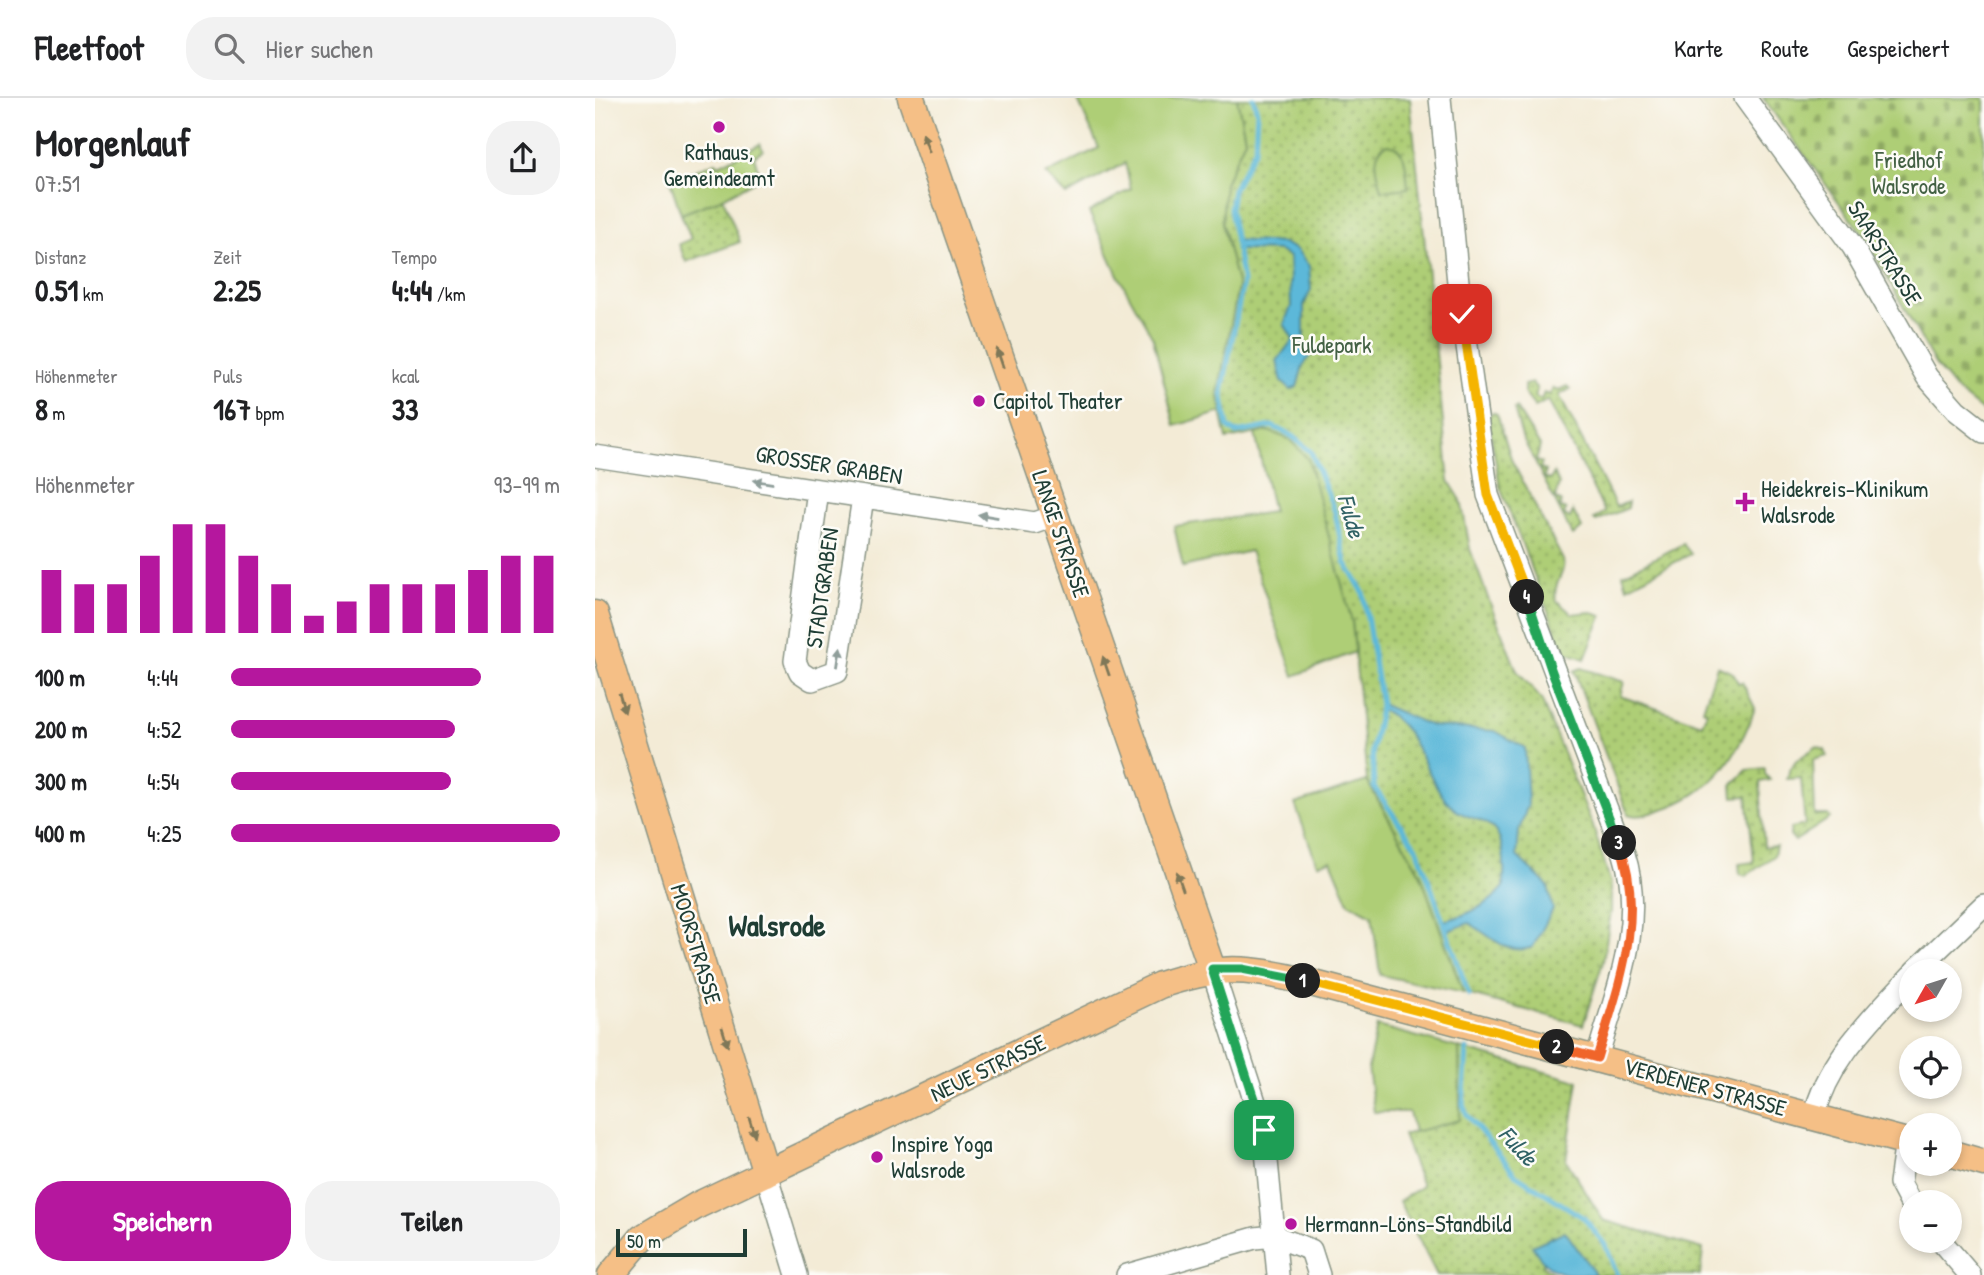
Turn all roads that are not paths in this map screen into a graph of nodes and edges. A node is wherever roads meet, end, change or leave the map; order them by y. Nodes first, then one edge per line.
1 (911, 98) edge
2 (1440, 98) edge
3 (1745, 98) edge
4 (1984, 432) edge
5 (595, 456) edge
6 (818, 490) junction
7 (863, 497) junction
8 (1055, 516) junction
9 (595, 614) edge
10 (1984, 905) edge
11 (1928, 959) edge
12 (1212, 969) junction
13 (1899, 989) edge
14 (1597, 1058) junction
15 (1814, 1116) junction
16 (1899, 1139) edge
17 (1962, 1157) edge
18 (1984, 1163) edge
19 (766, 1173) junction
20 (1274, 1236) junction
21 (1951, 1253) edge
22 (611, 1275) edge
23 (797, 1275) edge
24 (1127, 1275) edge
25 (1278, 1275) edge
26 (1319, 1275) edge
27 (1970, 1275) edge

8 -> 1 main road, LANGE STRASSE
2 - 14 street
3 - 4 street, SAARSTRASSE
6 -> 5 street, GROSSER GRABEN
6 - 7 street, GROSSER GRABEN
6 -> 7 street, STADTGRABEN
8 -> 7 street, GROSSER GRABEN
12 -> 8 main road, LANGE STRASSE
9 -> 19 main road, MOORSTRASSE
10 - 11 street
12 - 14 main road, VERDENER STRASSE
12 - 19 main road, NEUE STRASSE
12 - 20 street
13 - 15 street
14 - 15 main road, VERDENER STRASSE
15 - 16 main road, VERDENER STRASSE
17 - 18 main road
19 - 22 main road, NEUE STRASSE
19 - 23 street, MOORSTRASSE
20 - 24 street
20 - 25 street
20 - 26 street
21 - 27 street

